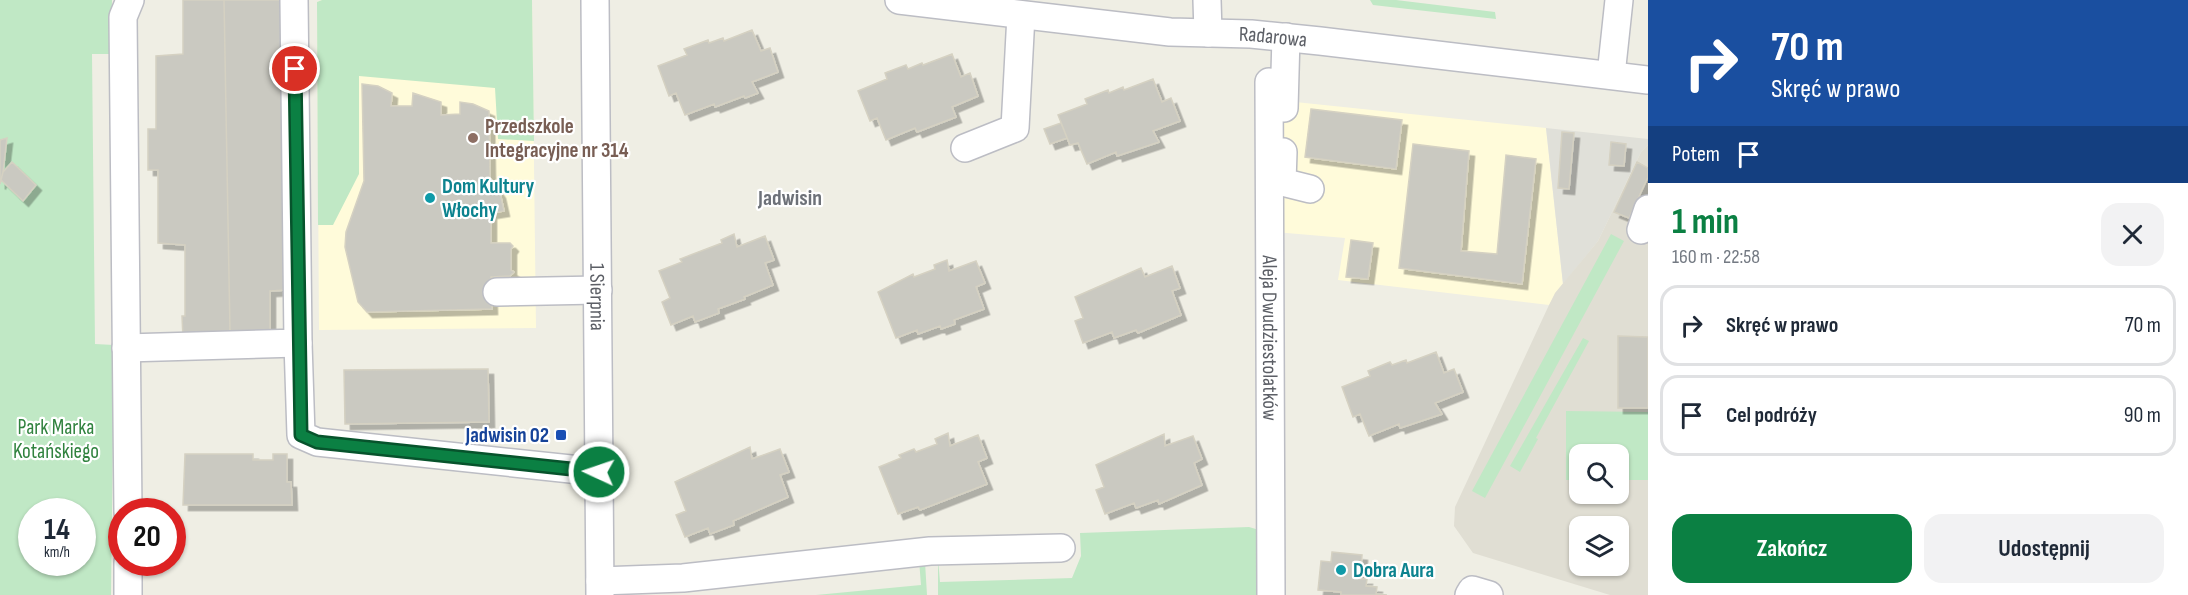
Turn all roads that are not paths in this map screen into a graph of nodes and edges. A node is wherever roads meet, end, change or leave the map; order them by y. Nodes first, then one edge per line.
1 (130, 0) edge
2 (294, 0) edge
3 (595, 0) edge
4 (901, 0) edge
5 (1207, 0) edge
6 (1618, 0) edge
7 (1022, 15) junction
8 (1208, 33) junction
9 (1286, 37) junction
10 (1611, 75) junction
11 (1648, 80) edge
12 (1269, 82) dead end
13 (965, 148) dead end
14 (1310, 189) dead end
15 (598, 290) junction
16 (497, 292) dead end
17 (298, 343) junction
18 (126, 348) junction
19 (599, 472) junction
20 (128, 498) edge
21 (1061, 548) dead end
22 (128, 576) edge
23 (600, 588) edge
24 (128, 595) edge
25 (1271, 595) edge
26 (1469, 595) edge
27 (1489, 595) edge

1 - 18 street
2 - 17 street
3 - 15 street, 1 Sierpnia
4 - 7 street, Radarowa
5 - 8 street
6 - 10 street
7 - 8 street, Radarowa
7 - 13 street
8 - 9 street, Radarowa
9 - 10 street, Radarowa
9 - 14 street
10 - 11 street, Radarowa
12 - 25 street, Aleja Dwudziestolatków
15 - 16 street
15 - 19 street, 1 Sierpnia
17 - 18 street
17 - 19 street
18 - 20 street
19 - 23 street, 1 Sierpnia
21 - 23 street
22 - 24 street
26 - 27 street

